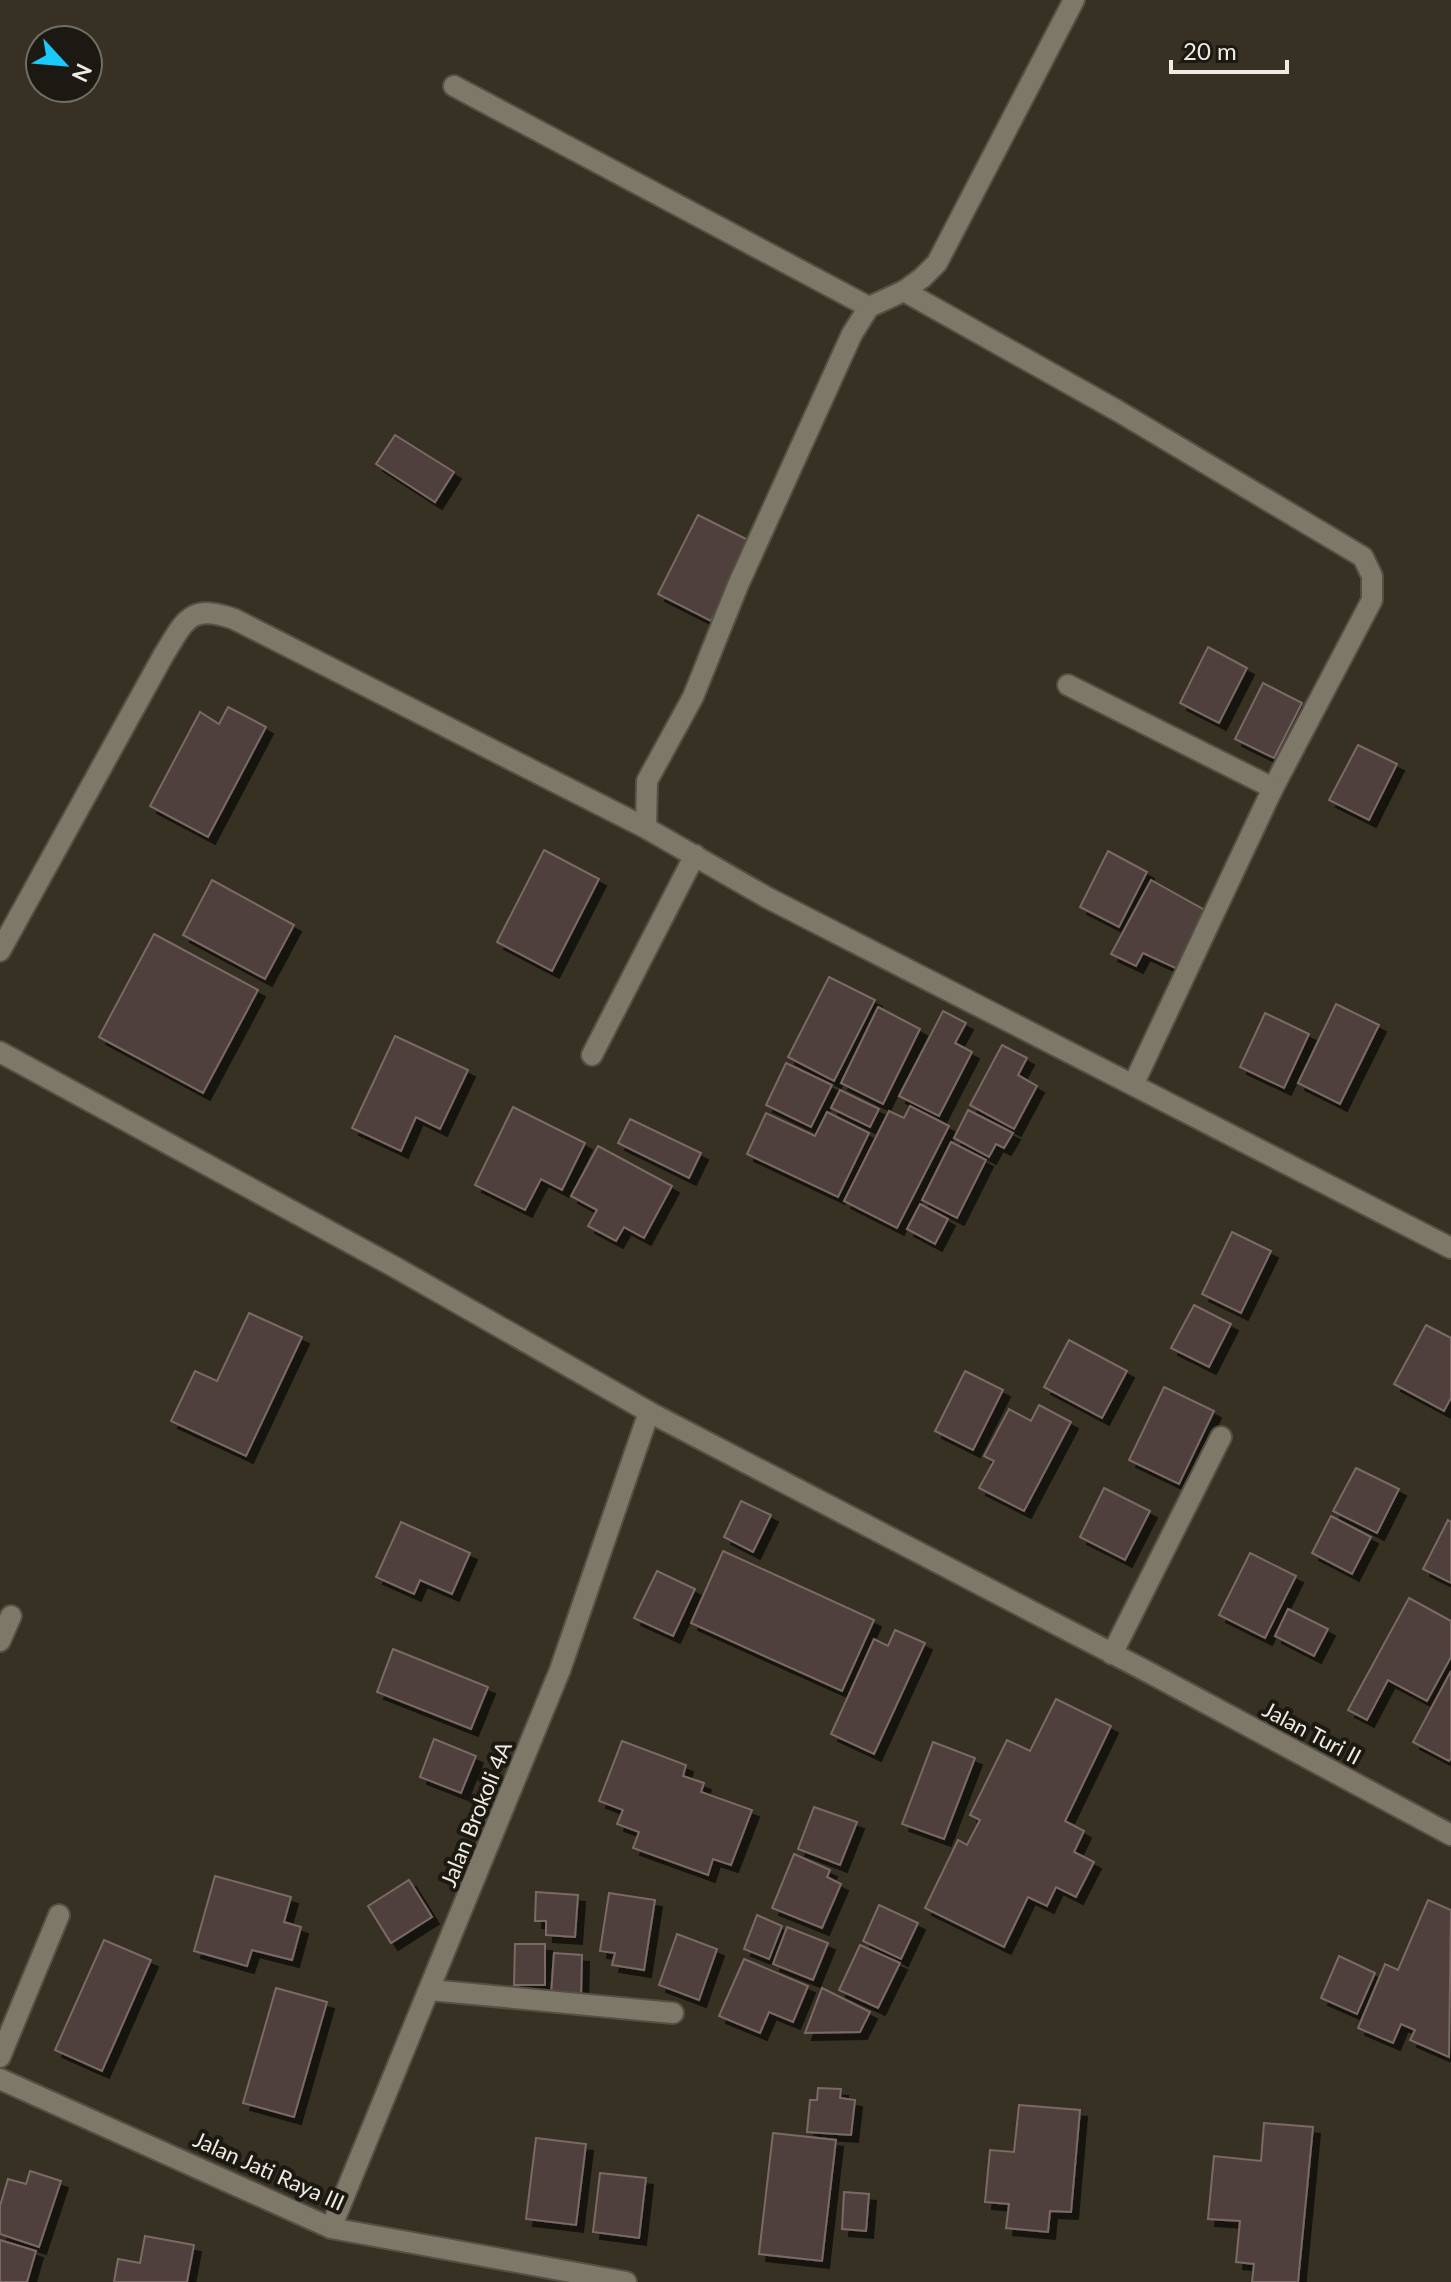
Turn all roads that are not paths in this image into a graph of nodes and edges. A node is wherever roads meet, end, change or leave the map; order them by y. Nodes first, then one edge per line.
1 (1074, 0) edge
2 (454, 86) dead end
3 (904, 291) junction
4 (869, 307) junction
5 (1068, 685) dead end
6 (1273, 788) junction
7 (646, 828) junction
8 (695, 855) junction
9 (0, 951) edge
10 (0, 1052) edge
11 (592, 1055) dead end
12 (1133, 1085) junction
13 (1451, 1248) edge
14 (649, 1412) junction
15 (1221, 1437) dead end
16 (11, 1616) dead end
17 (0, 1641) edge
18 (1112, 1654) junction
19 (1451, 1835) edge
20 (59, 1915) dead end
21 (430, 1990) junction
22 (673, 2013) dead end
23 (0, 2057) edge
24 (0, 2079) edge
25 (331, 2228) junction
26 (626, 2282) edge

1 - 3 street
2 - 4 street
3 - 4 street
3 - 6 street
4 - 7 street
5 - 6 street
6 - 12 street
7 - 8 street
7 - 9 street
8 - 11 street
8 - 12 street
10 - 14 street, Jalan Turi II
12 - 13 street
14 - 18 street, Jalan Turi II
14 - 21 street, Jalan Brokoli 4A
15 - 18 street
16 - 17 street
18 - 19 street, Jalan Turi II
20 - 23 street
21 - 22 street
21 - 25 street, Jalan Brokoli 4A
24 - 25 street, Jalan Jati Raya III
25 - 26 street, Jalan Jati Raya III

